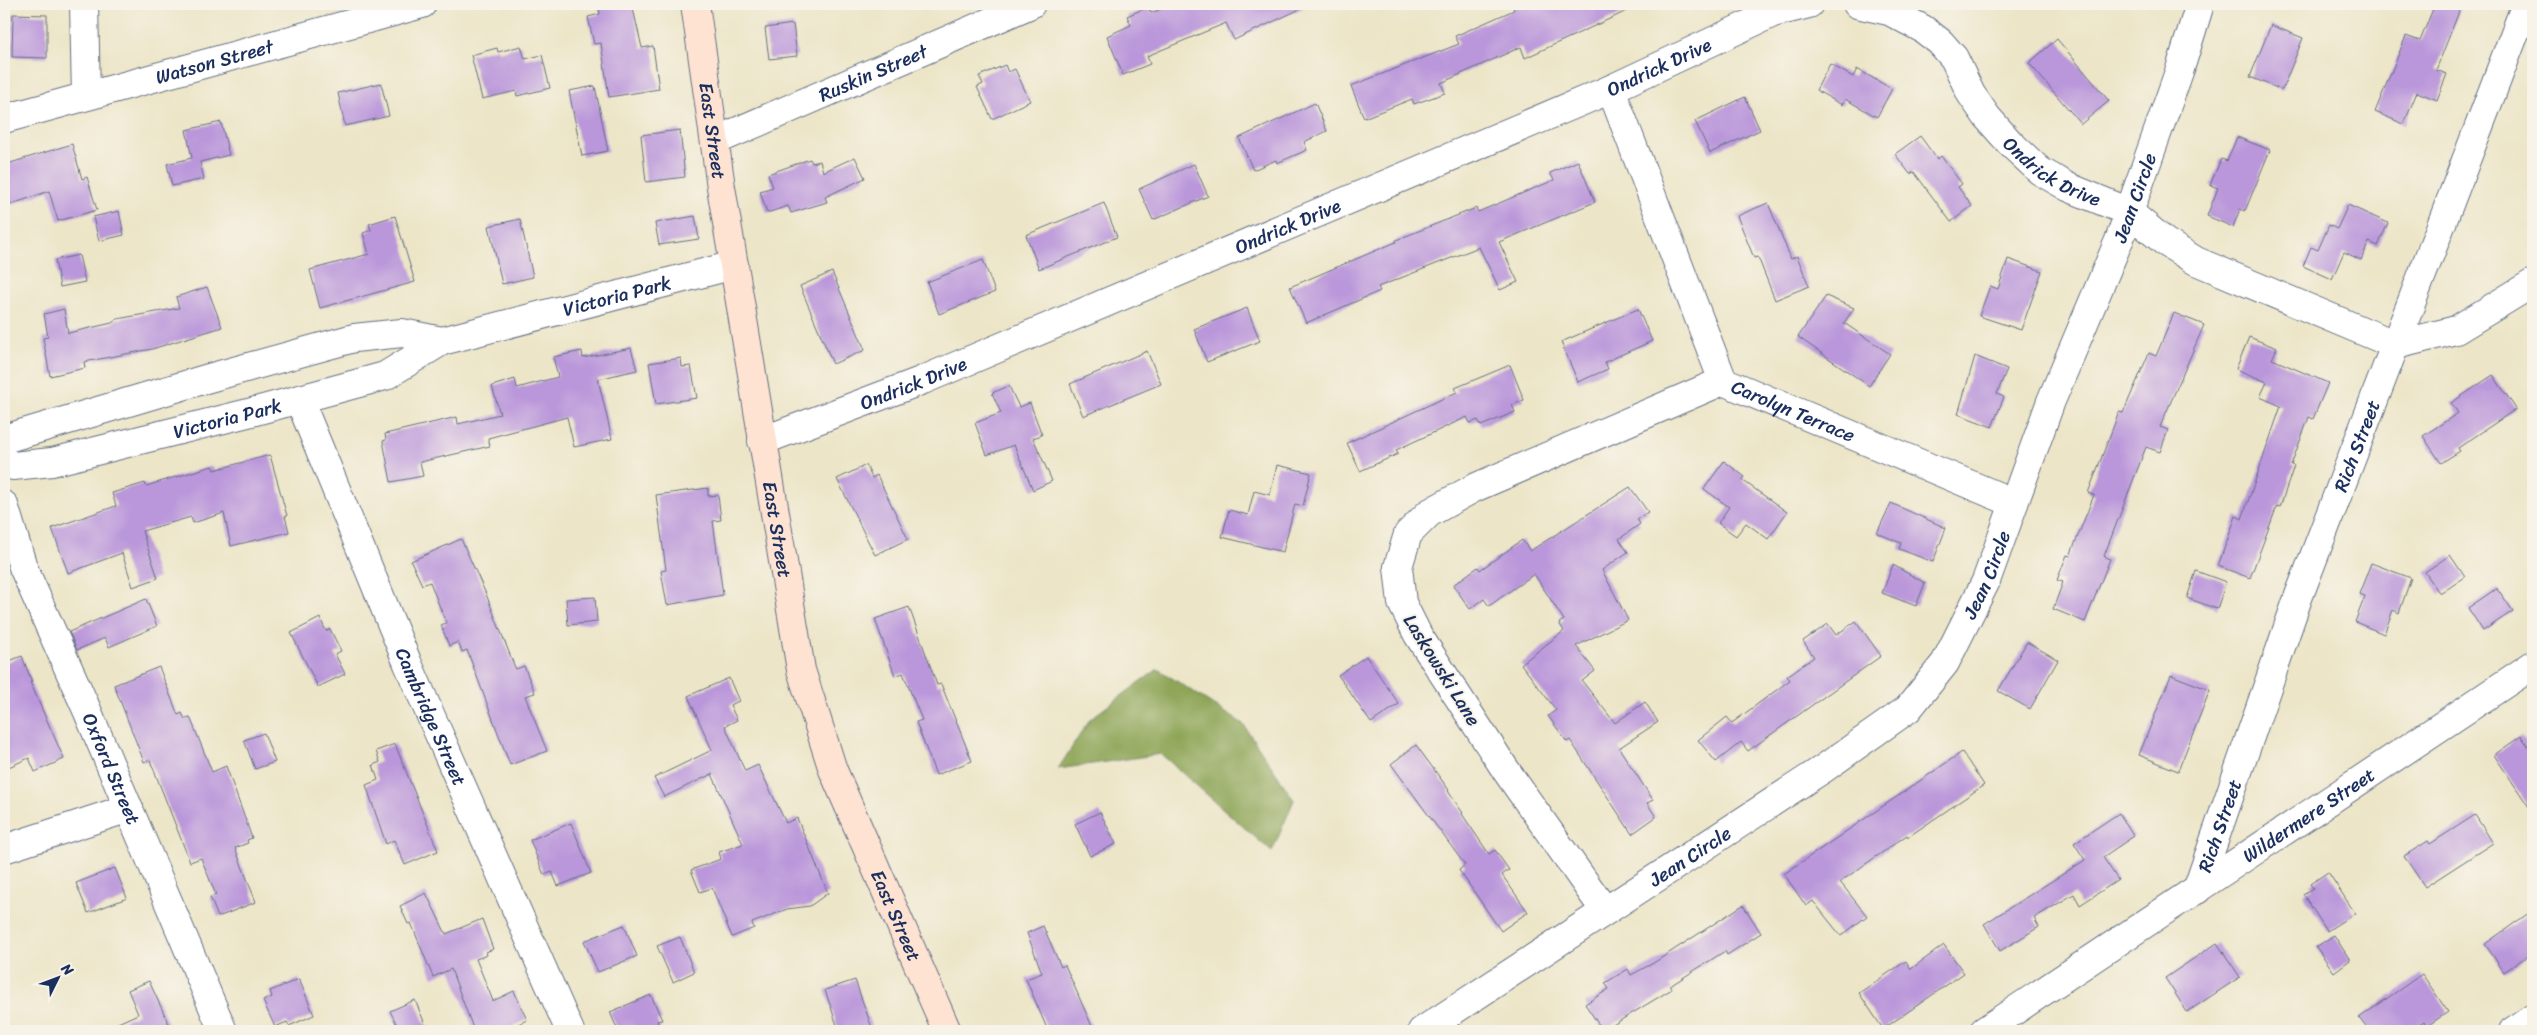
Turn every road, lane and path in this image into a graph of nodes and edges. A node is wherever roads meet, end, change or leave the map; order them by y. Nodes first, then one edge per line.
1 (84, 4) edge
2 (422, 4) edge
3 (695, 4) edge
4 (1031, 4) edge
5 (1809, 4) edge
6 (1857, 4) edge
7 (2200, 4) edge
8 (2526, 4) edge
9 (380, 10) edge
10 (1610, 89) junction
11 (86, 96) junction
12 (4, 118) edge
13 (715, 141) junction
14 (2129, 212) junction
15 (734, 265) junction
16 (2533, 283) edge
17 (442, 341) junction
18 (2396, 345) junction
19 (1723, 381) junction
20 (299, 399) junction
21 (4, 439) edge
22 (762, 441) junction
23 (4, 461) edge
24 (2014, 503) junction
25 (4, 505) edge
26 (2533, 665) edge
27 (129, 808) junction
28 (4, 850) edge
29 (2197, 890) junction
30 (1605, 911) junction
31 (2533, 1018) edge
32 (223, 1031) edge
33 (570, 1031) edge
34 (946, 1031) edge
35 (1422, 1031) edge
36 (1984, 1031) edge
37 (2513, 1031) edge

1 - 11 street
2 - 9 street, Watson Street
3 - 13 main road, East Street
4 - 13 street, Ruskin Street
5 - 10 street, Ondrick Drive
6 - 14 street, Ondrick Drive
7 - 14 street, Jean Circle
8 - 18 street, Rich Street
9 - 11 street, Watson Street
10 - 19 street, Carolyn Terrace
10 - 22 street, Ondrick Drive
11 - 12 street, Watson Street
13 - 15 main road, East Street
14 - 18 street, Ondrick Drive
14 - 24 street, Jean Circle
15 - 17 street, Victoria Park
15 - 22 main road, East Street
16 - 18 street
17 - 20 street, Victoria Park
17 - 21 street, Victoria Park
18 - 29 street, Rich Street
19 - 24 street, Carolyn Terrace
19 - 30 street, Laskowski Lane
20 - 23 street, Victoria Park
20 - 33 street, Cambridge Street
22 - 34 main road, East Street
24 - 30 street, Jean Circle
25 - 27 street, Oxford Street
26 - 29 street, Wildermere Street
27 - 28 street
27 - 32 street, Oxford Street
29 - 36 street, Wildermere Street
30 - 35 street, Jean Circle
31 - 37 street

